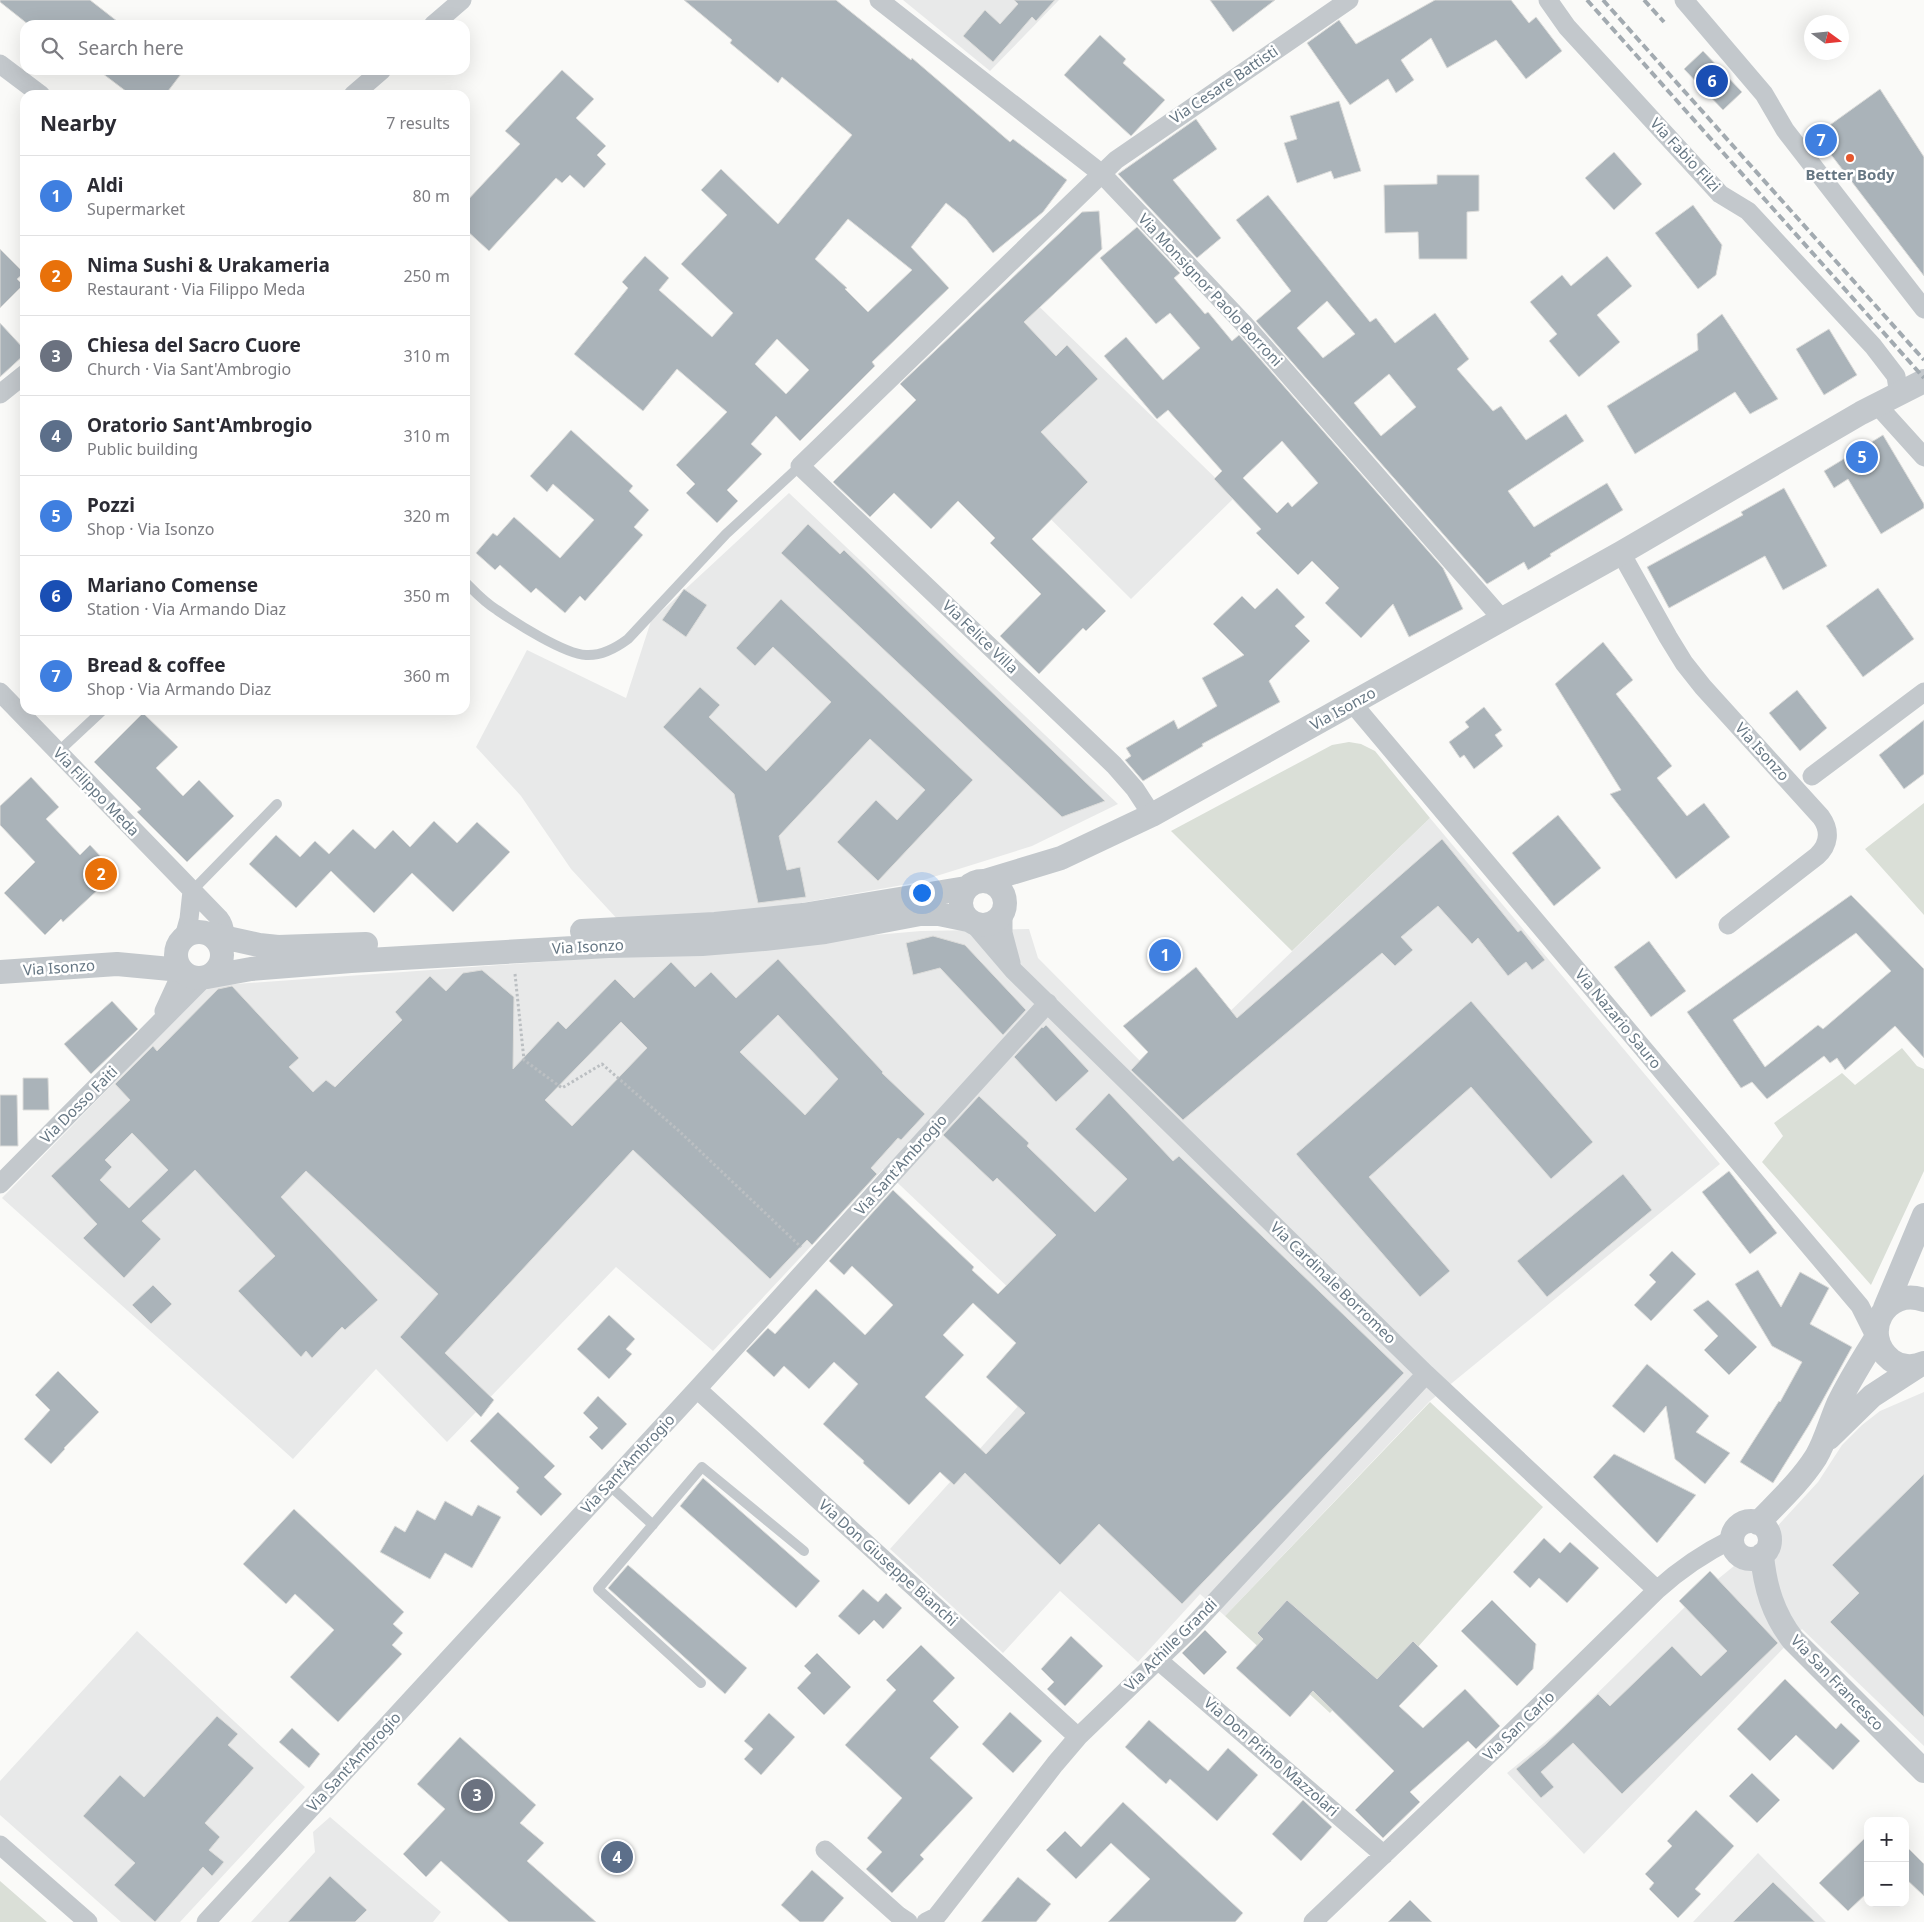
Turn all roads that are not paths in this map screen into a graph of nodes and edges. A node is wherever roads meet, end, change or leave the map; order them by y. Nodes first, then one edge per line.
1 (462, 0) edge
2 (879, 0) edge
3 (1350, 0) edge
4 (1548, 0) edge
5 (1684, 0) edge
6 (439, 20) edge
7 (0, 64) edge
8 (376, 75) edge
9 (34, 90) edge
10 (360, 90) edge
11 (1102, 174) junction
12 (1924, 309) edge
13 (20, 378) edge
14 (1924, 381) edge
15 (0, 394) edge
16 (1899, 395) junction
17 (1878, 406) junction
18 (1924, 456) edge
19 (800, 466) junction
20 (1621, 553) junction
21 (470, 587) edge
22 (1503, 620) junction
23 (0, 692) edge
24 (1924, 692) edge
25 (1353, 704) junction
26 (20, 713) edge
27 (22, 715) edge
28 (98, 715) edge
29 (58, 752) junction
30 (1812, 776) dead end
31 (277, 804) dead end
32 (1152, 815) junction
33 (1061, 858) junction
34 (976, 885) junction
35 (192, 891) junction
36 (1004, 907) junction
37 (971, 922) junction
38 (1728, 925) dead end
39 (182, 940) junction
40 (219, 940) junction
41 (117, 964) junction
42 (1014, 971) junction
43 (0, 972) edge
44 (193, 974) junction
45 (1048, 1004) junction
46 (0, 1184) edge
47 (1924, 1215) edge
48 (1924, 1300) edge
49 (1886, 1308) junction
50 (1876, 1338) junction
51 (1921, 1364) edge
52 (1426, 1374) junction
53 (697, 1389) junction
54 (1823, 1444) junction
55 (609, 1485) junction
56 (1758, 1523) junction
57 (653, 1525) junction
58 (1732, 1539) junction
59 (804, 1551) dead end
60 (1762, 1555) junction
61 (1657, 1590) junction
62 (1158, 1660) junction
63 (701, 1683) dead end
64 (1078, 1737) junction
65 (1924, 1770) edge
66 (0, 1845) edge
67 (825, 1850) dead end
68 (1384, 1855) junction
69 (1317, 1921) edge
70 (88, 1922) edge
71 (206, 1922) edge
72 (908, 1922) edge
73 (926, 1922) edge

1 - 6 street
2 - 11 street, Via Monsignor Paolo Borroni
3 - 11 street, Via Cesare Battisti
4 - 16 street, Via Fabio Filzi
5 - 12 street
7 - 9 street
8 - 10 street
11 - 19 street, Via Cesare Battisti
11 - 22 street, Via Monsignor Paolo Borroni
13 - 15 street
14 - 16 street, Via Isonzo
16 - 17 street, Via Isonzo
17 - 18 street
17 - 20 street, Via Isonzo
19 - 21 lane
19 - 32 street, Via Felice Villa
20 - 22 street, Via Isonzo
20 - 38 street, Via Isonzo
22 - 25 street, Via Isonzo
23 - 26 street, Via Filippo Meda
24 - 30 street
25 - 32 street, Via Isonzo
25 - 50 street, Via Nazario Sauro
27 - 29 street, Via Filippo Meda
28 - 29 lane
29 - 35 street, Via Filippo Meda
31 - 35 lane
32 - 33 street, Via Isonzo
33 - 34 street, Via Isonzo
33 - 36 street, Via Isonzo
34 - 36 street
34 - 37 street
34 - 40 street, Via Isonzo
35 - 39 street
35 - 40 street, Via Filippo Meda
36 - 37 street
36 - 42 street, Via Cardinale Borromeo
37 - 42 street, Via Cardinale Borromeo
37 - 44 street, Via Isonzo
39 - 40 street, Via Isonzo
39 - 41 street, Via Isonzo
39 - 44 street
40 - 44 street
41 - 43 street, Via Isonzo
41 - 44 street, Via Isonzo
42 - 45 street, Via Cardinale Borromeo
44 - 46 street, Via Dosso Faiti
45 - 52 street, Via Cardinale Borromeo
45 - 53 street, Via Sant'Ambrogio
47 - 49 street
48 - 49 street
49 - 50 street
50 - 51 street
50 - 54 street
51 - 54 street
52 - 61 street, Via Cardinale Borromeo
52 - 62 street, Via Achille Grandi
53 - 55 street, Via Sant'Ambrogio
53 - 64 street, Via Don Giuseppe Bianchi
54 - 56 street
55 - 57 lane
55 - 71 street, Via Sant'Ambrogio
56 - 58 street
56 - 60 street, Via San Francesco
57 - 59 lane
57 - 63 lane
58 - 60 street
58 - 61 street, Via San Carlo
60 - 65 street, Via San Francesco
61 - 68 street, Via San Carlo
62 - 64 street, Via Achille Grandi
62 - 68 street, Via Don Primo Mazzolari
64 - 73 street, Via Achille Grandi
66 - 70 street
67 - 72 street
68 - 69 street, Via San Carlo

